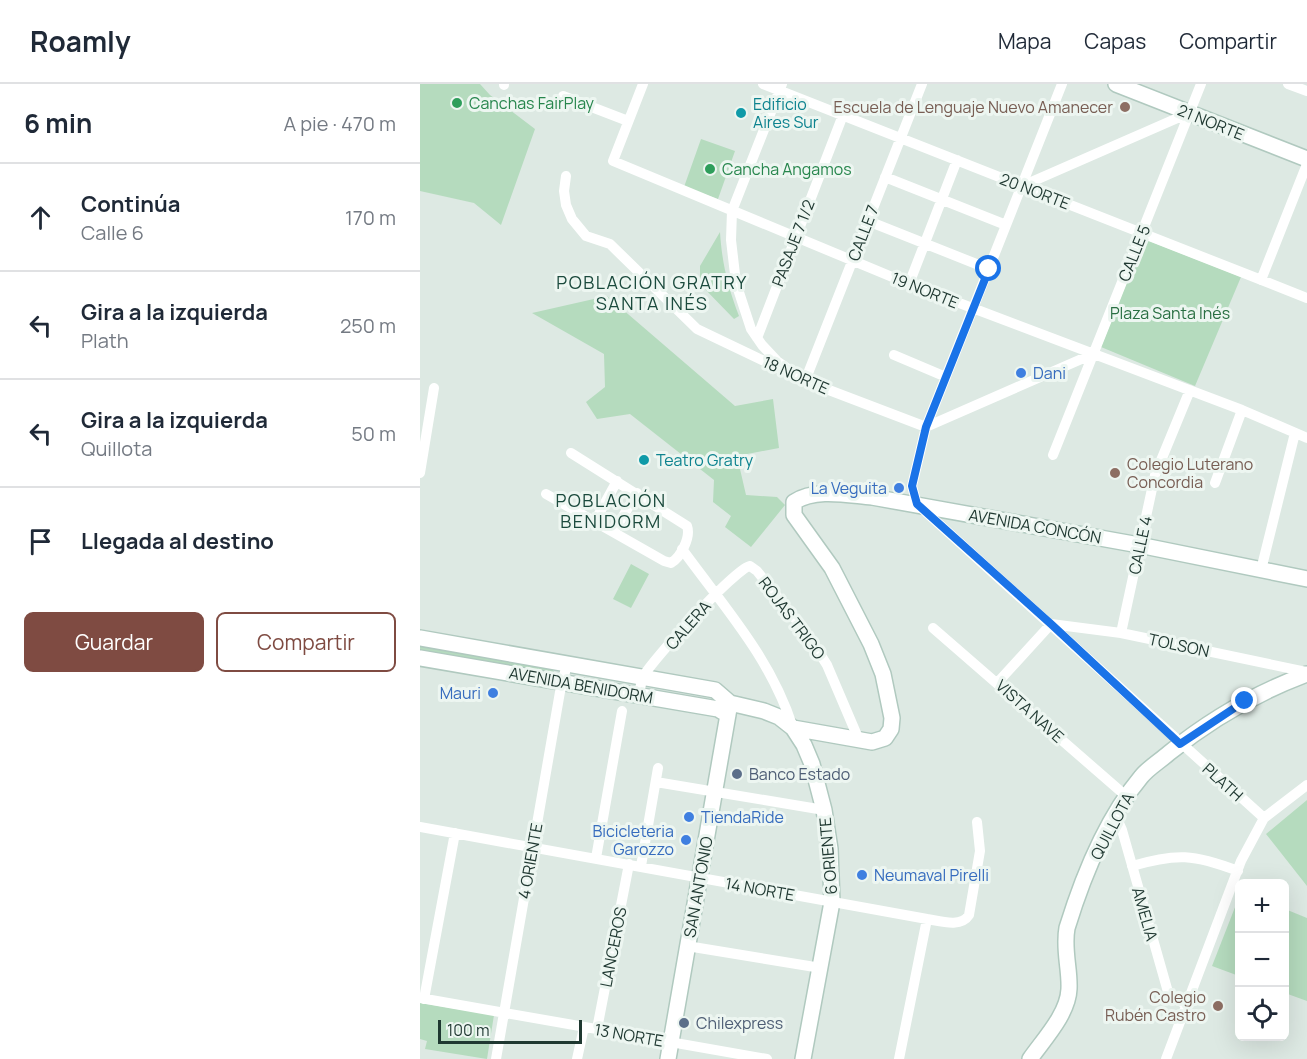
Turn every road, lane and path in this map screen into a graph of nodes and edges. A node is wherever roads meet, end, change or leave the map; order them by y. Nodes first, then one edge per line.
1 (643, 84) edge
2 (763, 84) edge
3 (922, 84) edge
4 (1062, 84) edge
5 (1116, 84) edge
6 (1201, 84) edge
7 (1288, 84) edge
8 (780, 86) edge
9 (1307, 91) edge
10 (563, 96) dead end
11 (1189, 113) junction
12 (843, 115) junction
13 (628, 121) junction
14 (901, 138) junction
15 (1307, 159) edge
16 (957, 160) junction
17 (1307, 164) edge
18 (566, 176) dead end
19 (885, 177) junction
20 (1022, 186) junction
21 (941, 200) junction
22 (732, 211) junction
23 (868, 221) junction
24 (1006, 225) junction
25 (1141, 233) junction
26 (795, 237) junction
27 (924, 244) junction
28 (852, 261) junction
29 (989, 269) junction
30 (1261, 280) junction
31 (909, 284) junction
32 (1307, 298) edge
33 (973, 310) junction
34 (757, 338) junction
35 (1093, 354) junction
36 (894, 355) dead end
37 (946, 377) junction
38 (805, 381) junction
39 (434, 388) dead end
40 (1190, 390) junction
41 (1242, 410) junction
42 (926, 427) junction
43 (1294, 433) junction
44 (1307, 438) edge
45 (571, 453) dead end
46 (1053, 455) dead end
47 (420, 473) edge
48 (617, 481) junction
49 (1215, 483) dead end
50 (637, 493) junction
51 (546, 494) dead end
52 (917, 504) junction
53 (595, 521) junction
54 (614, 531) junction
55 (1139, 545) junction
56 (682, 549) junction
57 (750, 566) joint
58 (1261, 570) junction
59 (1307, 579) edge
60 (714, 594) junction
61 (1051, 624) junction
62 (933, 628) dead end
63 (1121, 633) junction
64 (420, 638) edge
65 (420, 658) edge
66 (567, 664) junction
67 (1307, 673) edge
68 (643, 677) junction
69 (562, 681) junction
70 (998, 682) junction
71 (639, 695) junction
72 (729, 709) junction
73 (622, 711) dead end
74 (793, 728) junction
75 (859, 740) junction
76 (1180, 744) junction
77 (658, 768) dead end
78 (656, 782) junction
79 (1307, 785) edge
80 (715, 792) junction
81 (1126, 796) junction
82 (824, 810) junction
83 (1115, 814) junction
84 (1264, 818) junction
85 (977, 822) dead end
86 (420, 827) edge
87 (455, 833) junction
88 (533, 846) junction
89 (596, 858) junction
90 (629, 864) junction
91 (1131, 866) junction
92 (641, 867) junction
93 (1238, 871) junction
94 (699, 879) junction
95 (832, 902) junction
96 (927, 919) junction
97 (687, 946) junction
98 (820, 968) junction
99 (422, 998) edge
100 (1188, 1005) junction
101 (504, 1013) junction
102 (584, 1027) junction
103 (597, 1029) junction
104 (671, 1042) junction
105 (496, 1059) edge
106 (578, 1059) edge
107 (668, 1059) edge
108 (767, 1059) edge
109 (803, 1059) edge
110 (899, 1059) edge
111 (1030, 1059) edge
112 (1166, 1059) edge

1 - 13 street
2 - 8 street, 20 NORTE
3 - 14 street, CALLE 7
4 - 20 street
5 - 11 main road, 21 NORTE
6 - 11 street, CALLE 5
7 - 9 street
8 - 12 street, 20 NORTE
8 - 22 street
10 - 13 street
11 - 15 main road, 21 NORTE
11 - 20 street
11 - 25 street, CALLE 5
12 - 14 street, 20 NORTE
12 - 26 street, PASAJE 7 1/2
13 - 22 street, 19 NORTE
14 - 16 street, 20 NORTE
14 - 19 street, CALLE 7
16 - 20 street, 20 NORTE
16 - 21 street
17 - 30 street
18 - 38 street, 18 NORTE
19 - 21 street
19 - 23 street, CALLE 7
20 - 24 street
20 - 25 street, 20 NORTE
21 - 24 street
21 - 27 street
22 - 26 street, 19 NORTE
22 - 34 street
23 - 27 street
23 - 28 street, CALLE 7
24 - 29 street
25 - 30 street, 20 NORTE
25 - 35 street, CALLE 5
26 - 28 street, 19 NORTE
26 - 34 street, PASAJE 7 1/2
27 - 29 street
27 - 31 street
28 - 31 street, 19 NORTE
28 - 38 street, CALLE 7
29 - 33 street
30 - 32 street, 20 NORTE
31 - 33 street, 19 NORTE
33 - 35 street, 19 NORTE
33 - 37 street
34 - 38 street
35 - 40 street, 19 NORTE
35 - 42 street
35 - 46 street, CALLE 5
36 - 37 street
37 - 42 street
38 - 42 street, 18 NORTE
39 - 47 street
40 - 41 street, 19 NORTE
40 - 55 street, CALLE 4
41 - 43 street, 19 NORTE
41 - 49 street
42 - 52 street
43 - 44 street, 19 NORTE
43 - 58 street
45 - 48 street
48 - 50 street
48 - 53 street
50 - 54 street
50 - 56 street
51 - 53 street
52 - 55 main road, AVENIDA CONCÓN
52 - 61 street, PLATH
52 - 75 main road, AVENIDA CONCÓN
53 - 54 street
54 - 56 street
55 - 58 main road, AVENIDA CONCÓN
55 - 63 street, CALLE 4
56 - 60 street
57 - 60 street, CALERA
57 - 75 street, ROJAS TRIGO
58 - 59 main road, AVENIDA CONCÓN
60 - 68 street, CALERA
60 - 74 street
61 - 63 street, TOLSON
61 - 70 street
61 - 76 street, PLATH
62 - 70 street, VISTA NAVE
63 - 67 street, TOLSON
64 - 66 main road, AVENIDA BENIDORM
65 - 69 main road, AVENIDA BENIDORM
66 - 68 main road, AVENIDA BENIDORM
66 - 69 street, 4 ORIENTE
67 - 76 main road, QUILLOTA
68 - 71 street, CALERA
68 - 72 main road, AVENIDA BENIDORM
69 - 71 main road, AVENIDA BENIDORM
69 - 88 street, 4 ORIENTE
70 - 81 street, VISTA NAVE
71 - 72 main road, AVENIDA BENIDORM
72 - 74 main road, AVENIDA BENIDORM
72 - 80 main road, SAN ANTONIO
73 - 89 street
74 - 75 main road, AVENIDA CONCÓN
74 - 82 main road, 6 ORIENTE
76 - 81 main road, QUILLOTA
76 - 84 street, PLATH
77 - 78 street
78 - 80 street
78 - 92 street
79 - 84 street
80 - 82 street
80 - 94 main road, SAN ANTONIO
81 - 83 main road, QUILLOTA
82 - 95 main road, 6 ORIENTE
83 - 91 street, AMELIA
83 - 111 main road, QUILLOTA
84 - 93 street
85 - 96 street, 14 NORTE
86 - 87 street, 14 NORTE
87 - 88 street, 14 NORTE
87 - 99 street
88 - 89 street, 14 NORTE
88 - 101 street, 4 ORIENTE
89 - 90 street, 14 NORTE
90 - 92 street, 14 NORTE
90 - 103 street, LANCEROS
91 - 93 street
91 - 100 street, AMELIA
92 - 94 street, 14 NORTE
93 - 100 street
94 - 95 street, 14 NORTE
94 - 97 main road, SAN ANTONIO
95 - 96 street, 14 NORTE
95 - 98 main road, 6 ORIENTE
96 - 110 street
97 - 98 street
97 - 104 main road, SAN ANTONIO
98 - 109 main road, 6 ORIENTE
99 - 101 street, 13 NORTE
100 - 112 street
101 - 102 street, 13 NORTE
101 - 105 street, 4 ORIENTE
102 - 103 street, 13 NORTE
102 - 106 street
103 - 104 street, 13 NORTE
104 - 107 main road, SAN ANTONIO
104 - 108 street, 13 NORTE

